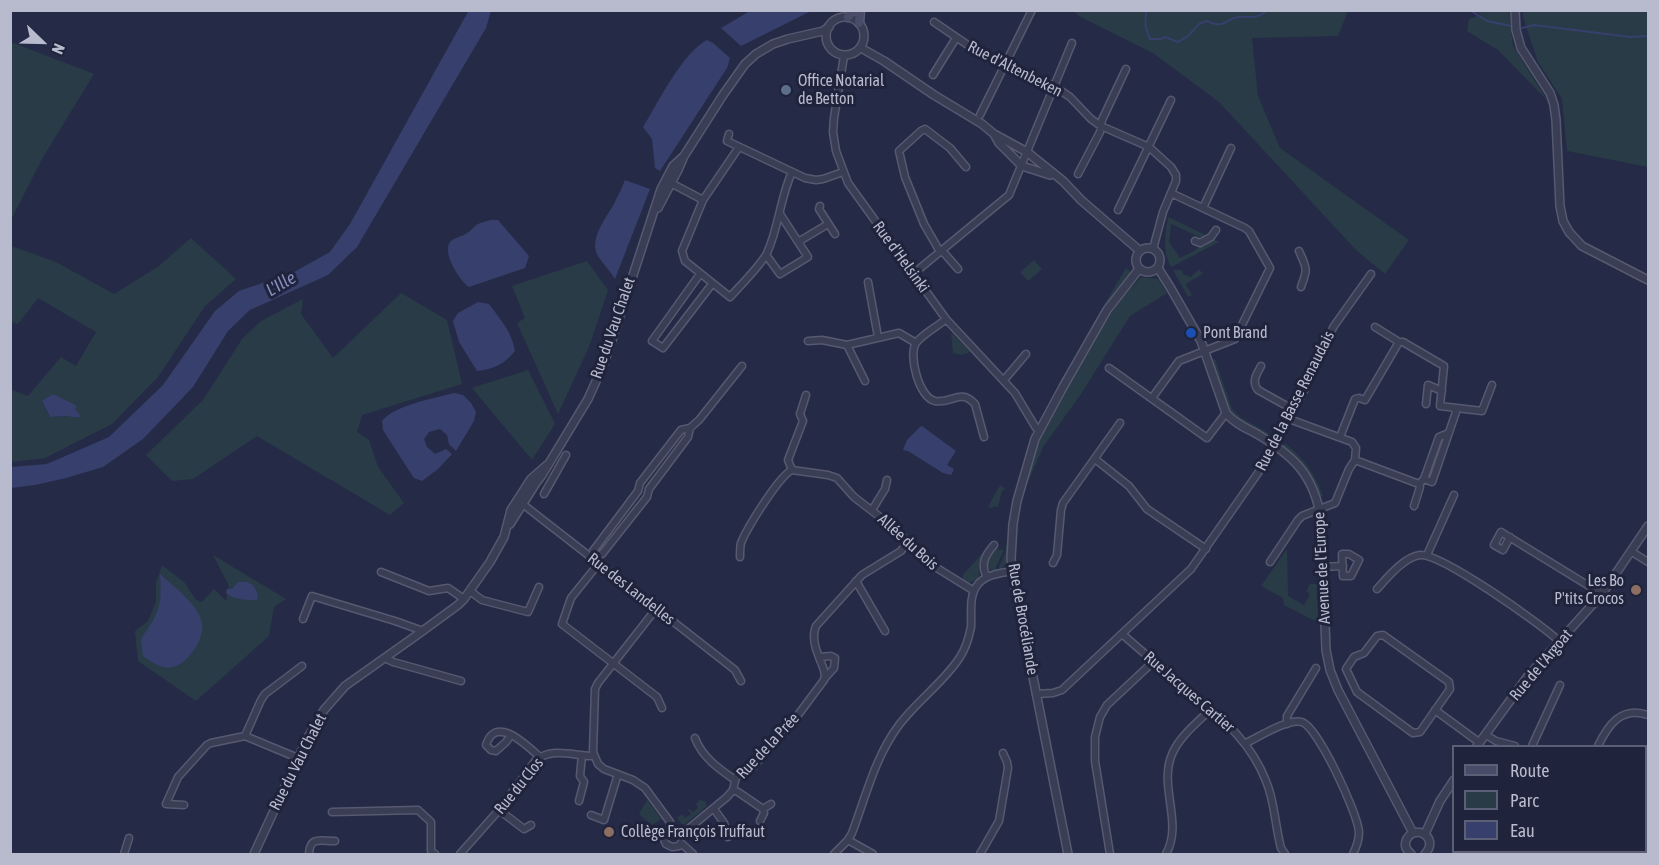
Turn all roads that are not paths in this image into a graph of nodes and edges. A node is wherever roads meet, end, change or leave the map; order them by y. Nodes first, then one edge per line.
1 (860, 10) edge
2 (1032, 10) edge
3 (1515, 10) edge
4 (851, 14) edge
5 (933, 22) dead end
6 (859, 23) junction
7 (829, 27) junction
8 (806, 34) junction
9 (956, 38) junction
10 (827, 42) junction
11 (1072, 43) dead end
12 (861, 48) junction
13 (843, 56) junction
14 (1005, 67) junction
15 (1126, 69) dead end
16 (933, 75) dead end
17 (1054, 86) junction
18 (1171, 100) dead end
19 (980, 115) dead end
20 (1101, 126) junction
21 (729, 134) dead end
22 (994, 134) junction
23 (739, 147) junction
24 (1149, 147) junction
25 (1231, 148) dead end
26 (1027, 152) junction
27 (1022, 166) junction
28 (966, 167) dead end
29 (792, 172) junction
30 (843, 172) junction
31 (1078, 174) dead end
32 (1055, 176) junction
33 (668, 182) junction
34 (1171, 193) junction
35 (704, 200) junction
36 (820, 206) dead end
37 (1203, 208) junction
38 (1118, 210) dead end
39 (780, 214) junction
40 (828, 224) junction
41 (1216, 230) dead end
42 (835, 234) dead end
43 (1195, 241) dead end
44 (798, 242) junction
45 (1153, 249) junction
46 (1140, 251) junction
47 (1299, 251) dead end
48 (942, 252) junction
49 (766, 255) junction
50 (1158, 268) junction
51 (958, 269) dead end
52 (1139, 269) junction
53 (700, 274) junction
54 (913, 274) junction
55 (1371, 274) dead end
56 (1648, 280) edge
57 (868, 282) dead end
58 (712, 284) junction
59 (1301, 287) dead end
60 (946, 319) junction
61 (1375, 327) dead end
62 (878, 337) junction
63 (808, 341) dead end
64 (1400, 342) junction
65 (916, 343) junction
66 (846, 345) junction
67 (1204, 351) junction
68 (1026, 354) dead end
69 (742, 366) dead end
70 (1261, 366) dead end
71 (1109, 368) dead end
72 (1004, 380) junction
73 (865, 381) dead end
74 (1492, 386) dead end
75 (1442, 391) junction
76 (806, 395) dead end
77 (1152, 398) junction
78 (1426, 404) dead end
79 (1454, 408) junction
80 (1294, 410) junction
81 (1226, 413) junction
82 (1289, 419) junction
83 (1120, 423) dead end
84 (690, 428) junction
85 (1039, 430) junction
86 (984, 437) dead end
87 (1340, 437) junction
88 (1274, 444) junction
89 (566, 455) dead end
90 (1095, 459) junction
91 (1355, 460) junction
92 (547, 465) junction
93 (558, 470) junction
94 (792, 470) junction
95 (887, 480) dead end
96 (1421, 481) junction
97 (638, 491) junction
98 (544, 494) dead end
99 (1454, 495) dead end
100 (647, 497) junction
101 (520, 501) junction
102 (1414, 506) dead end
103 (1320, 508) junction
104 (872, 510) junction
105 (1648, 526) edge
106 (1510, 537) dead end
107 (907, 543) junction
108 (994, 544) dead end
109 (1206, 549) junction
110 (1632, 552) junction
111 (1427, 555) junction
112 (740, 556) dead end
113 (593, 558) junction
114 (1648, 561) edge
115 (1270, 562) dead end
116 (599, 563) junction
117 (1053, 563) dead end
118 (1343, 566) dead end
119 (1323, 567) junction
120 (1013, 571) junction
121 (381, 573) dead end
122 (987, 577) junction
123 (856, 581) junction
124 (539, 587) dead end
125 (1377, 589) dead end
126 (470, 591) junction
127 (974, 591) junction
128 (1602, 594) junction
129 (464, 599) junction
130 (653, 609) junction
131 (303, 619) dead end
132 (423, 631) junction
133 (885, 631) dead end
134 (1122, 634) junction
135 (1559, 641) junction
136 (819, 657) junction
137 (385, 658) junction
138 (1154, 662) junction
139 (613, 664) junction
140 (302, 666) dead end
141 (1316, 668) dead end
142 (825, 678) junction
143 (461, 681) dead end
144 (741, 681) dead end
145 (1560, 685) dead end
146 (1036, 694) junction
147 (662, 708) dead end
148 (1211, 709) junction
149 (1435, 710) junction
150 (1648, 715) edge
151 (1287, 724) junction
152 (511, 735) dead end
153 (1486, 735) junction
154 (245, 736) junction
155 (695, 738) dead end
156 (1246, 743) junction
157 (1479, 745) edge
158 (1509, 745) edge
159 (1533, 745) edge
160 (1599, 745) edge
161 (1003, 753) dead end
162 (582, 755) junction
163 (593, 756) junction
164 (540, 757) junction
165 (298, 758) junction
166 (618, 774) junction
167 (735, 780) junction
168 (1452, 783) edge
169 (733, 790) junction
170 (579, 801) dead end
171 (771, 804) dead end
172 (184, 805) dead end
173 (714, 809) junction
174 (763, 809) junction
175 (499, 810) junction
176 (332, 812) dead end
177 (591, 815) dead end
178 (760, 821) dead end
179 (531, 825) dead end
180 (672, 828) junction
181 (681, 831) junction
182 (1413, 833) junction
183 (1425, 834) junction
184 (728, 837) dead end
185 (129, 838) dead end
186 (848, 840) junction
187 (335, 841) dead end
188 (681, 843) junction
189 (124, 853) edge
190 (463, 854) edge
191 (1409, 854) edge
192 (254, 855) edge
193 (309, 855) edge
194 (435, 855) edge
195 (693, 855) edge
196 (834, 855) edge
197 (873, 855) edge
198 (980, 855) edge
199 (1068, 855) edge
200 (1110, 855) edge
201 (1166, 855) edge
202 (1285, 855) edge
203 (1353, 855) edge
204 (1425, 855) edge

1 - 6 main road
2 - 14 street
3 - 56 street
4 - 6 street
4 - 7 street
5 - 9 street, Rue d'Altenbeken
6 - 12 street
7 - 8 street, Rue du Vau Chalet
7 - 10 street
8 - 10 street
8 - 33 street, Rue du Vau Chalet
9 - 14 street, Rue d'Altenbeken
9 - 16 street
10 - 13 street
11 - 17 street
12 - 13 street
12 - 22 street
13 - 30 street, Rue d'Helsinki
14 - 17 street, Rue d'Altenbeken
14 - 19 street
15 - 20 street
17 - 20 street, Rue d'Altenbeken
17 - 26 street
18 - 24 street
20 - 24 street, Rue d'Altenbeken
20 - 31 street
21 - 23 street
22 - 26 street
22 - 27 street
23 - 29 street
23 - 35 street
24 - 34 street, Rue d'Altenbeken
24 - 38 street
25 - 37 street
26 - 27 street
26 - 32 street
27 - 32 street
27 - 48 street
28 - 48 street
29 - 30 street
29 - 39 street
30 - 54 street, Rue d'Helsinki
32 - 46 street
33 - 35 street
33 - 92 street, Rue du Vau Chalet
34 - 37 street
34 - 45 street, Rue d'Altenbeken
35 - 53 street
36 - 40 street
37 - 67 street
39 - 44 street
39 - 49 street
40 - 42 street
40 - 44 street
41 - 43 street
44 - 49 street
45 - 46 street
45 - 50 street
46 - 52 street
47 - 59 street
48 - 51 street
48 - 54 street
49 - 58 street
50 - 52 street
50 - 67 street
52 - 85 street, Rue de Brocéliande
53 - 58 street
53 - 58 street
54 - 60 street, Rue d'Helsinki
55 - 80 street, Rue de la Basse Renaudais
57 - 62 street
60 - 65 street
60 - 72 street, Rue d'Helsinki
61 - 64 street
62 - 65 street
62 - 66 street
63 - 66 street
64 - 75 street
64 - 87 street
65 - 86 street
66 - 73 street
67 - 77 street
67 - 81 street
68 - 72 street
69 - 84 street
70 - 80 street
71 - 77 street
72 - 85 street, Rue d'Helsinki
74 - 79 street
75 - 78 street
75 - 79 street
76 - 94 street
77 - 81 street
79 - 96 street
80 - 82 street, Rue de la Basse Renaudais
81 - 88 street, Avenue de l'Europe
82 - 87 street
82 - 88 street, Rue de la Basse Renaudais
83 - 90 street
84 - 97 street
84 - 100 street
85 - 120 street, Rue de Brocéliande
87 - 91 street
88 - 103 street, Avenue de l'Europe
88 - 109 street, Rue de la Basse Renaudais
89 - 93 street
90 - 109 street
90 - 117 street
91 - 96 street
91 - 103 street
92 - 93 street
92 - 101 street, Rue du Vau Chalet
93 - 98 street
94 - 104 street, Allée du Bois
94 - 112 street
95 - 104 street, Allée du Bois
96 - 102 street
97 - 100 street
97 - 113 street
99 - 111 street
100 - 113 street
101 - 113 street, Rue des Landelles
101 - 126 street, Rue du Vau Chalet
103 - 115 street
103 - 119 street, Avenue de l'Europe
104 - 107 street, Allée du Bois
105 - 110 street, Rue de l'Argoat
106 - 128 street
107 - 123 street
107 - 127 street, Allée du Bois
108 - 122 street
109 - 134 street, Rue de la Basse Renaudais
110 - 114 street
110 - 128 street, Rue de l'Argoat
111 - 125 street
111 - 135 street
113 - 116 street, Rue des Landelles
116 - 130 street, Rue des Landelles
116 - 139 street
118 - 119 street
119 - 182 street, Avenue de l'Europe
120 - 122 street
120 - 146 street, Rue de Brocéliande
121 - 129 street
122 - 127 street
123 - 133 street
123 - 136 street
124 - 126 street
126 - 129 street, Rue du Vau Chalet
127 - 186 street
128 - 135 street, Rue de l'Argoat
129 - 132 street, Rue du Vau Chalet
130 - 139 street
130 - 144 street, Rue des Landelles
131 - 132 street
132 - 137 street, Rue du Vau Chalet
134 - 138 street, Rue Jacques Cartier
134 - 146 street, Rue de la Basse Renaudais
135 - 153 street, Rue de l'Argoat
136 - 142 street
136 - 142 street, Rue de la Prée
137 - 143 street
137 - 165 street, Rue du Vau Chalet
138 - 148 street, Rue Jacques Cartier
138 - 200 street
139 - 147 street
139 - 163 street
140 - 154 street
141 - 151 street
142 - 167 street, Rue de la Prée
145 - 159 street
146 - 199 street, Rue de Brocéliande
148 - 156 street, Rue Jacques Cartier
148 - 201 street
149 - 149 street
149 - 157 street
150 - 160 street
151 - 156 street
151 - 203 street
152 - 164 street
153 - 157 street, Rue de l'Argoat
153 - 158 street
154 - 165 street
154 - 172 street
155 - 167 street
156 - 202 street, Rue Jacques Cartier
161 - 198 street
162 - 163 street, Rue du Clos
162 - 164 street, Rue du Clos
162 - 170 street
163 - 166 street
164 - 175 street, Rue du Clos
165 - 192 street, Rue du Vau Chalet
166 - 177 street
166 - 180 street
167 - 169 street, Rue de la Prée
168 - 183 street
169 - 173 street, Rue de la Prée
169 - 174 street
171 - 174 street
173 - 181 street, Rue de la Prée
173 - 184 street
174 - 178 street
175 - 179 street
175 - 190 street, Rue du Clos
176 - 194 street
180 - 181 street
180 - 188 street
181 - 188 street
182 - 183 street
182 - 191 street
183 - 204 street
185 - 189 street
186 - 196 street
186 - 197 street
187 - 193 street
188 - 195 street

